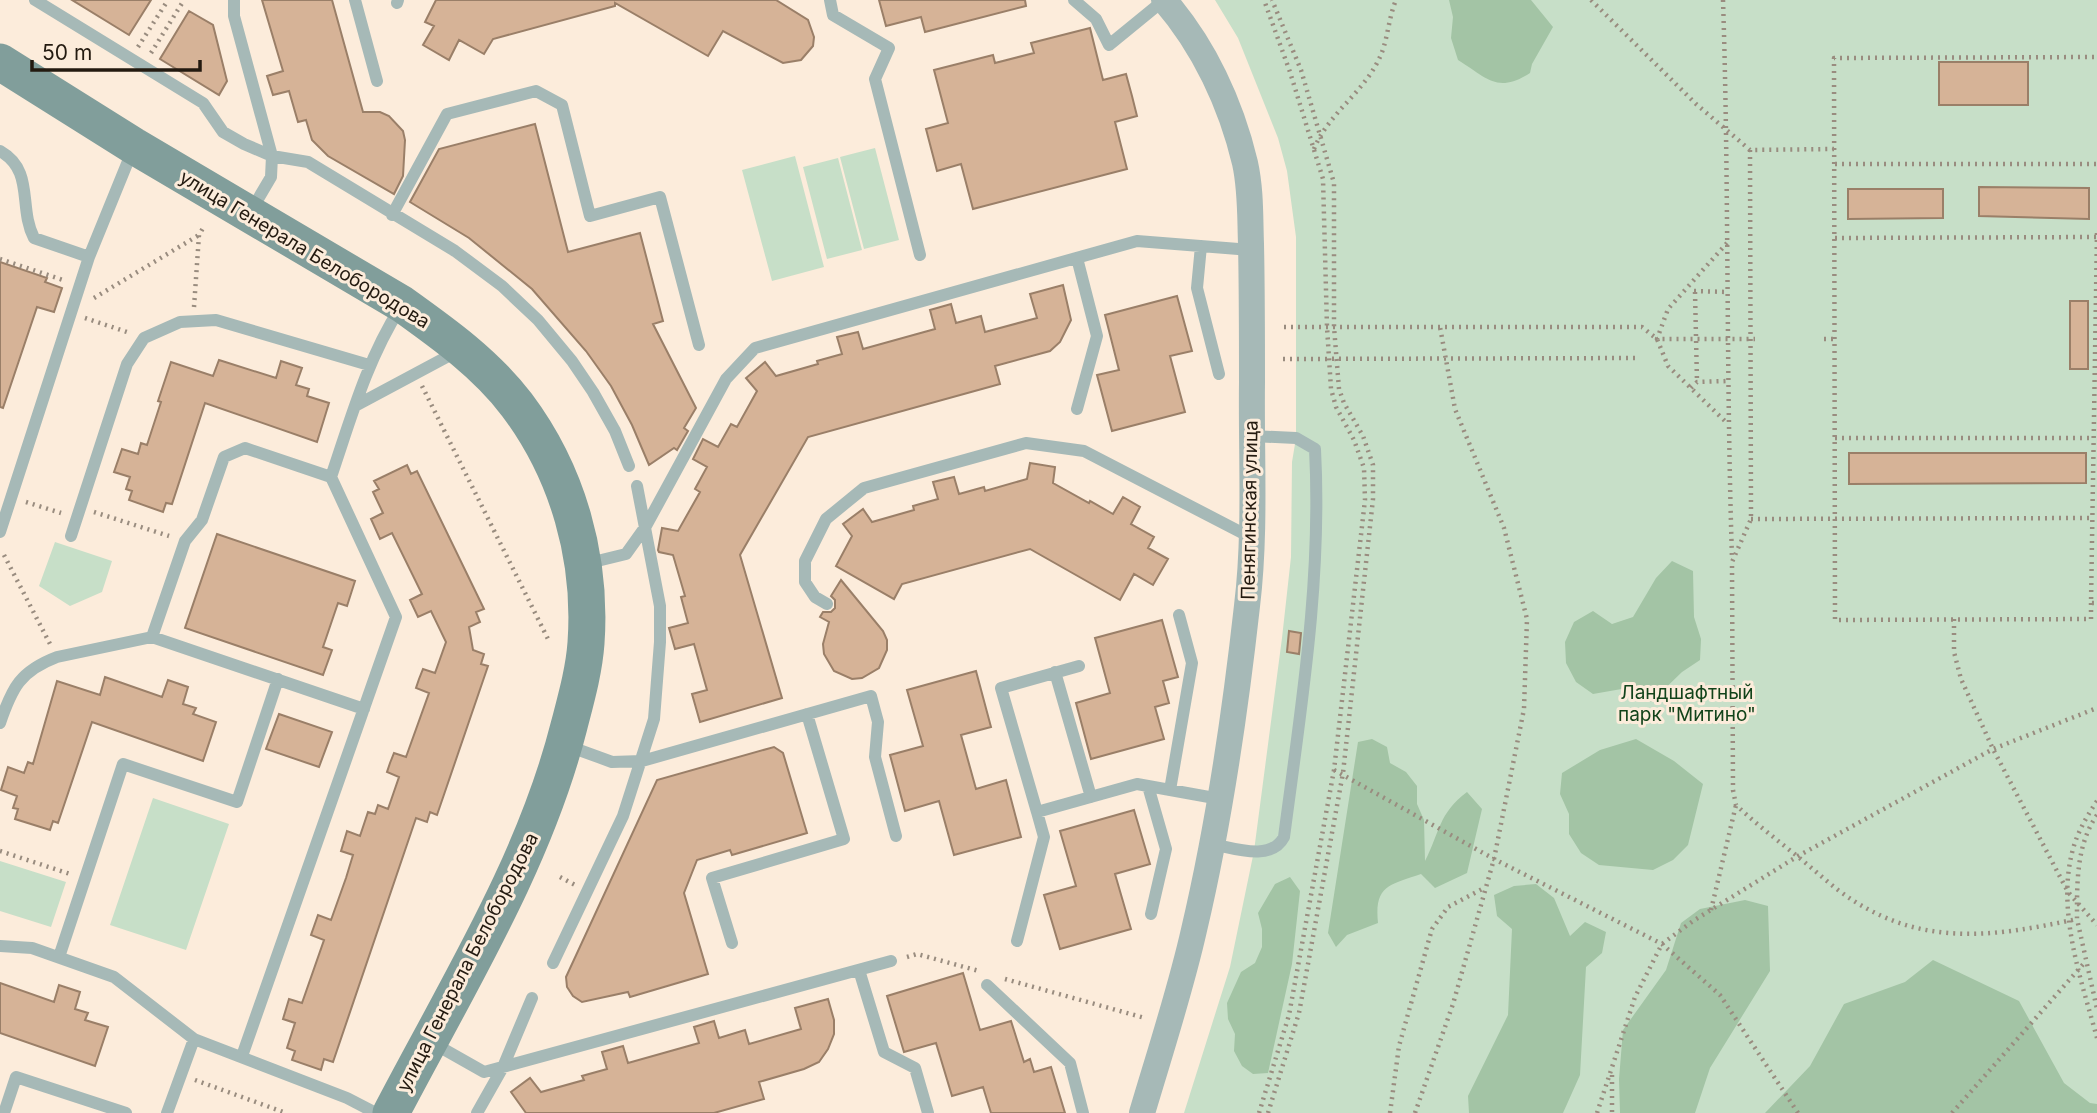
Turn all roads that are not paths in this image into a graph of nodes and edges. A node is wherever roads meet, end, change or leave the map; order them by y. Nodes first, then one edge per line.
1 (35, 0) edge
2 (234, 0) edge
3 (355, 0) edge
4 (830, 0) edge
5 (1074, 0) edge
6 (1164, 0) edge
7 (0, 62) edge
8 (377, 80) dead end
9 (134, 146) junction
10 (0, 151) edge
11 (272, 156) junction
12 (249, 214) junction
13 (392, 215) junction
14 (1201, 246) junction
15 (1251, 250) junction
16 (920, 255) dead end
17 (89, 257) junction
18 (1077, 258) junction
19 (402, 304) junction
20 (699, 345) dead end
21 (463, 348) junction
22 (369, 365) junction
23 (1219, 374) dead end
24 (355, 406) junction
25 (1077, 410) dead end
26 (1252, 436) junction
27 (629, 466) dead end
28 (331, 477) junction
29 (637, 486) dead end
30 (6, 506) edge
31 (646, 526) junction
32 (0, 532) edge
33 (71, 536) dead end
34 (1252, 538) junction
35 (584, 564) junction
36 (827, 604) dead end
37 (1179, 615) dead end
38 (152, 637) junction
39 (1079, 666) dead end
40 (1055, 672) junction
41 (278, 680) junction
42 (364, 709) junction
43 (807, 714) junction
44 (0, 723) edge
45 (564, 745) junction
46 (642, 761) junction
47 (1148, 786) junction
48 (1170, 790) junction
49 (1091, 797) junction
50 (1220, 799) junction
51 (1037, 812) junction
52 (896, 835) dead end
53 (1211, 844) junction
54 (1151, 914) dead end
55 (1017, 941) dead end
56 (732, 943) dead end
57 (0, 946) edge
58 (59, 957) junction
59 (891, 961) road end
60 (553, 962) dead end
61 (859, 970) junction
62 (988, 977) road end
63 (532, 998) dead end
64 (194, 1039) junction
65 (428, 1041) junction
66 (242, 1056) junction
67 (503, 1067) junction
68 (4, 1113) edge
69 (126, 1113) edge
70 (167, 1113) edge
71 (376, 1113) edge
72 (391, 1113) edge
73 (477, 1113) edge
74 (928, 1113) edge
75 (1083, 1113) edge
76 (1142, 1113) edge

1 - 11 lane
2 - 11 lane
3 - 8 lane
4 - 16 lane
5 - 6 lane
6 - 15 street, Пенягинская улица
7 - 9 main road, улица Генерала Белобородова
9 - 12 main road, улица Генерала Белобородова
9 - 17 lane
10 - 17 lane
11 - 12 lane
11 - 13 lane
12 - 19 main road, улица Генерала Белобородова
13 - 20 lane
13 - 27 lane
14 - 15 lane
14 - 18 lane
14 - 23 lane
15 - 26 street, Пенягинская улица
17 - 30 lane
18 - 25 lane
18 - 31 lane
19 - 21 main road, улица Генерала Белобородова
19 - 22 lane
21 - 24 lane
21 - 35 main road, улица Генерала Белобородова
22 - 24 lane
22 - 33 lane
24 - 28 lane
26 - 34 street, Пенягинская улица
26 - 53 lane
28 - 38 lane
28 - 42 lane
29 - 31 lane
30 - 32 lane
31 - 35 lane
31 - 46 lane
34 - 36 lane
34 - 50 street, Пенягинская улица
35 - 45 main road, улица Генерала Белобородова
37 - 48 lane
38 - 41 lane
38 - 44 lane
39 - 40 lane
40 - 49 lane
40 - 51 lane
41 - 42 lane
41 - 58 lane
42 - 66 lane
43 - 46 lane
43 - 52 lane
43 - 56 lane
45 - 46 lane
45 - 65 main road, улица Генерала Белобородова
46 - 60 lane
47 - 48 lane
47 - 49 lane
47 - 54 lane
48 - 50 lane
49 - 51 lane
50 - 53 street, Пенягинская улица
51 - 55 lane
53 - 76 street, Пенягинская улица
57 - 58 lane
58 - 64 lane
59 - 61 lane
61 - 67 lane
61 - 74 lane
62 - 75 lane
63 - 67 lane
64 - 66 lane
64 - 70 lane
65 - 67 lane
65 - 72 main road, улица Генерала Белобородова
66 - 71 lane
67 - 73 lane
68 - 69 lane

